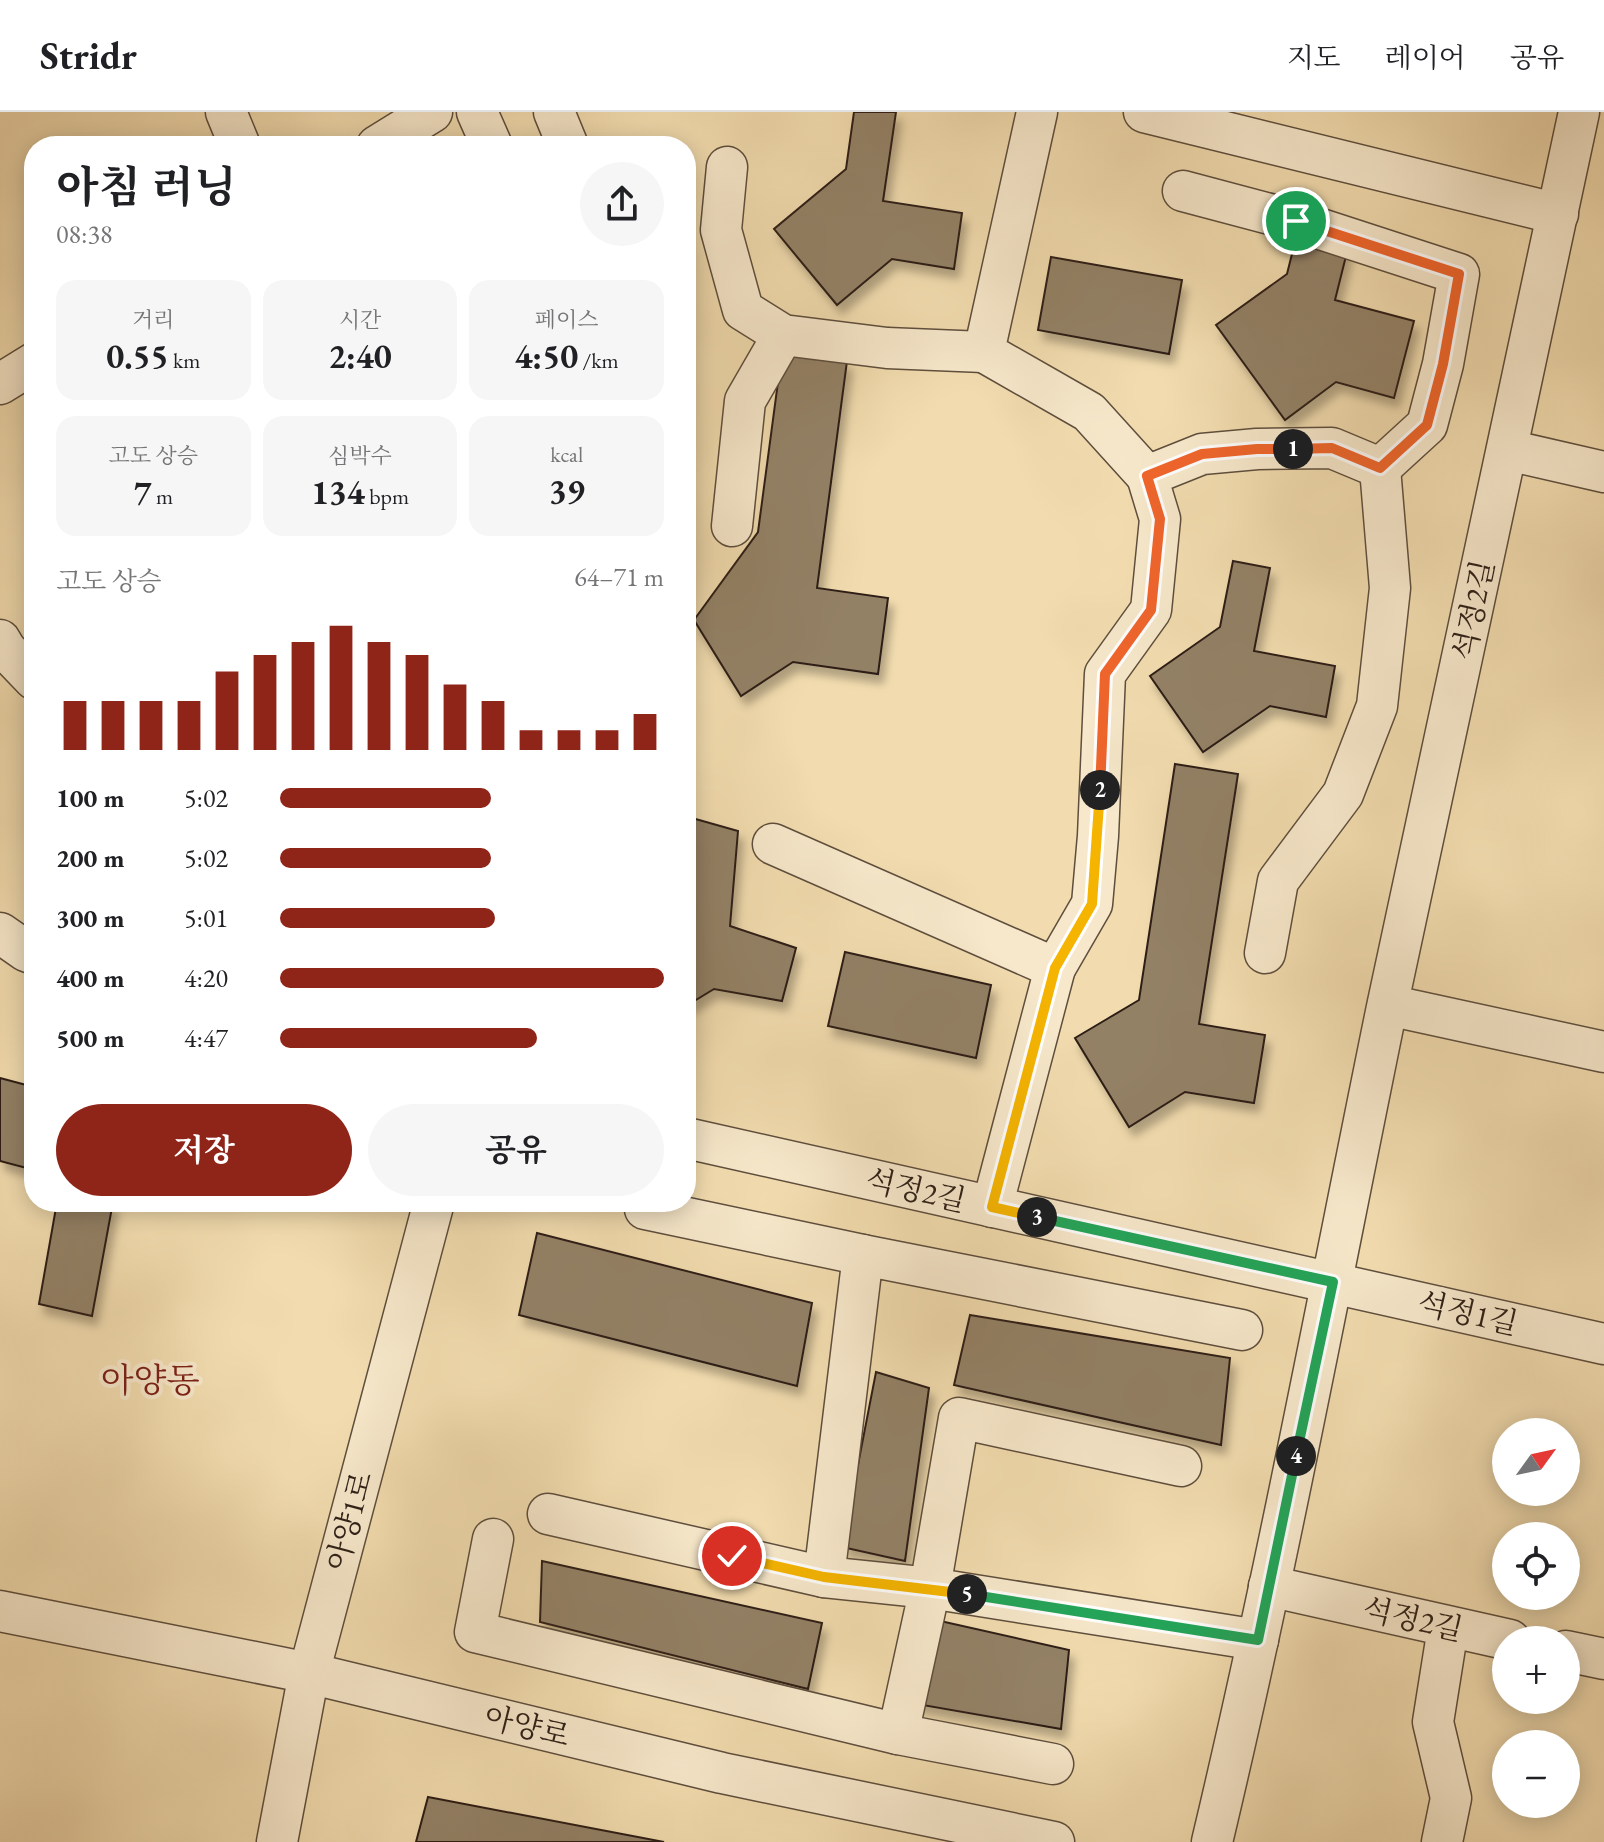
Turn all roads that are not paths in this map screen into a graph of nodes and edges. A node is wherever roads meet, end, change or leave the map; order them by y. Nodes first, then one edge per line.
1 (226, 112) edge
2 (432, 112) edge
3 (477, 112) edge
4 (554, 112) edge
5 (1037, 112) edge
6 (1144, 112) edge
7 (1579, 112) edge
8 (236, 136) edge
9 (393, 136) edge
10 (488, 136) edge
11 (564, 136) edge
12 (727, 167) dead end
13 (1183, 191) dead end
14 (1558, 214) junction
15 (783, 335) junction
16 (984, 352) junction
17 (24, 369) edge
18 (0, 384) edge
19 (1508, 450) junction
20 (1380, 468) junction
21 (1604, 472) edge
22 (1147, 476) junction
23 (732, 526) dead end
24 (0, 640) edge
25 (24, 669) edge
26 (773, 844) dead end
27 (0, 933) edge
28 (24, 950) edge
29 (1265, 953) dead end
30 (1055, 968) junction
31 (1388, 1005) junction
32 (1604, 1052) edge
33 (696, 1140) edge
34 (992, 1207) junction
35 (431, 1212) edge
36 (659, 1212) edge
37 (863, 1255) junction
38 (1333, 1282) junction
39 (1242, 1330) dead end
40 (1604, 1344) edge
41 (1181, 1466) dead end
42 (548, 1514) dead end
43 (493, 1539) dead end
44 (824, 1577) junction
45 (1269, 1586) junction
46 (930, 1588) junction
47 (0, 1611) edge
48 (1448, 1628) junction
49 (1492, 1637) edge
50 (1258, 1640) junction
51 (1580, 1654) edge
52 (1604, 1659) edge
53 (309, 1673) junction
54 (898, 1734) junction
55 (1053, 1764) dead end
56 (277, 1842) edge
57 (1054, 1842) edge
58 (1212, 1842) edge
59 (1442, 1842) edge

1 - 8 street
2 - 9 street
3 - 10 street
4 - 11 street
5 - 16 street
6 - 14 street
7 - 14 street, 석정2길
12 - 15 street
13 - 20 street
14 - 19 street, 석정2길
15 - 16 street
15 - 23 street
16 - 22 street
17 - 18 street
19 - 21 street
19 - 31 street, 석정2길
20 - 22 street
20 - 29 street
22 - 30 street
24 - 25 street
26 - 30 street
27 - 28 street
30 - 34 street
31 - 32 street
31 - 38 street, 석정2길
33 - 34 street, 석정2길
34 - 38 street, 석정2길
35 - 53 street, 아양1로
36 - 37 street
37 - 39 street
37 - 44 street
38 - 40 street, 석정1길
38 - 45 street, 석정2길
41 - 46 street
42 - 44 street
43 - 54 street
44 - 46 street
45 - 48 street, 석정2길
45 - 50 street, 석정2길
46 - 50 street
46 - 54 street
47 - 53 street, 아양로
48 - 49 street, 석정2길
48 - 59 street
50 - 58 street, 석정2길
51 - 52 street
53 - 56 street, 아양1로
53 - 57 street, 아양로
54 - 55 street

